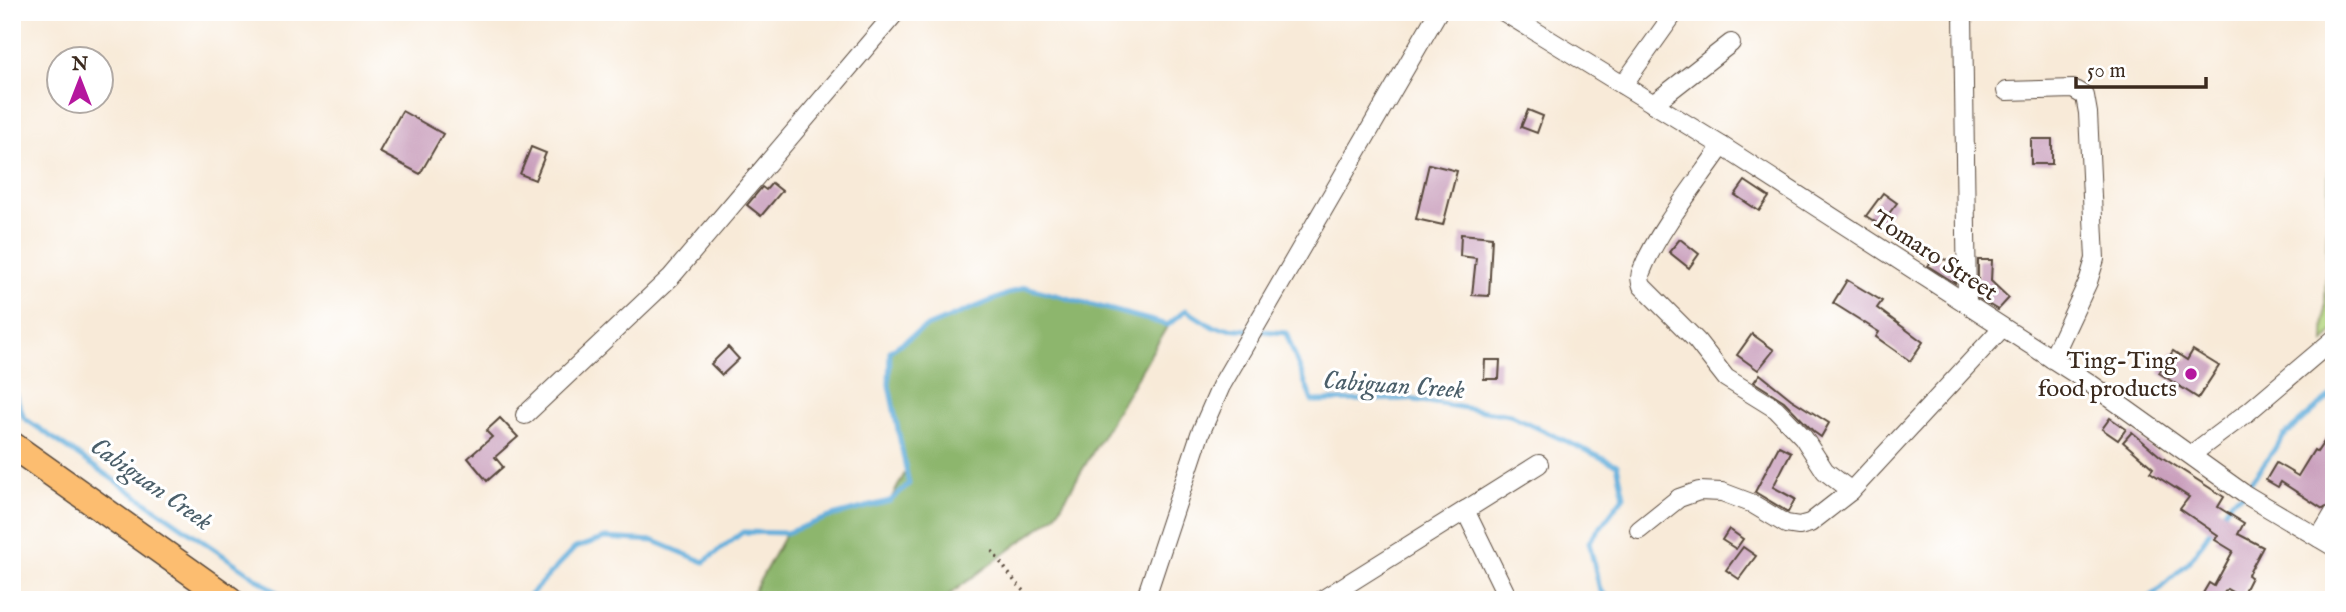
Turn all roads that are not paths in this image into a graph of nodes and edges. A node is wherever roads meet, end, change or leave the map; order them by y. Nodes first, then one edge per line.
1 (896, 12) edge
2 (1438, 12) edge
3 (1504, 12) edge
4 (1675, 12) edge
5 (1963, 12) edge
6 (1731, 43) dead end
7 (1623, 85) junction
8 (2006, 91) dead end
9 (1653, 104) junction
10 (1723, 146) junction
11 (1967, 304) junction
12 (2002, 328) junction
13 (2334, 339) edge
14 (2052, 359) junction
15 (525, 415) dead end
16 (12, 445) edge
17 (2192, 454) junction
18 (12, 461) edge
19 (1539, 464) dead end
20 (1852, 491) junction
21 (1465, 510) junction
22 (2334, 513) edge
23 (1639, 530) dead end
24 (137, 542) junction
25 (2326, 542) edge
26 (208, 600) edge
27 (230, 600) edge
28 (1145, 600) edge
29 (1322, 600) edge
30 (1509, 600) edge

1 - 15 street
2 - 28 street
3 - 7 street, Tomaro Street
4 - 7 street
5 - 11 street
6 - 9 street
7 - 9 street, Tomaro Street
8 - 14 street
9 - 10 street, Tomaro Street
10 - 11 street, Tomaro Street
10 - 20 street
11 - 12 street, Tomaro Street
12 - 14 street, Tomaro Street
12 - 20 street
13 - 17 street
14 - 17 street, Tomaro Street
16 - 24 highway
17 - 25 street, Tomaro Street
18 - 24 highway
19 - 21 street
20 - 23 street
21 - 29 street
21 - 30 street
22 - 25 street
24 - 26 highway
24 - 27 highway

